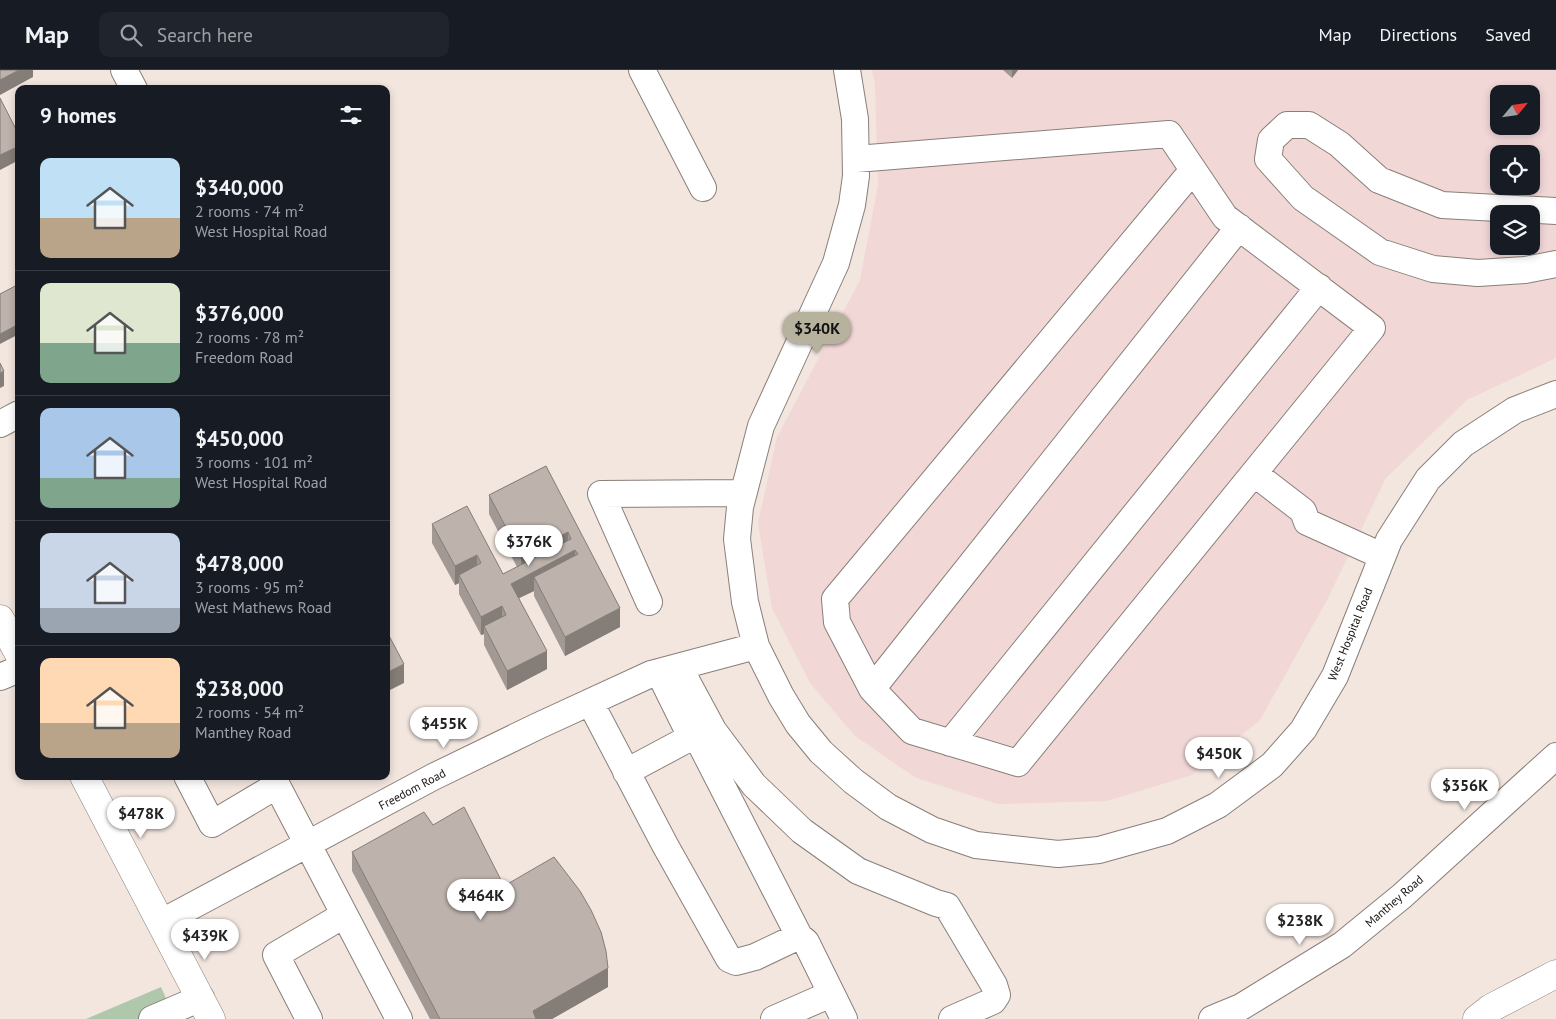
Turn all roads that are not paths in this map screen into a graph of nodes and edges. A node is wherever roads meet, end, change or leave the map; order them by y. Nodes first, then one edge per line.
1 (124, 70) edge
2 (642, 70) edge
3 (847, 70) edge
4 (132, 85) edge
5 (856, 159) junction
6 (1193, 170) junction
7 (703, 188) dead end
8 (1556, 211) edge
9 (1239, 227) junction
10 (1556, 264) edge
11 (1318, 288) junction
12 (1556, 394) edge
13 (15, 416) edge
14 (0, 424) edge
15 (1255, 474) junction
16 (743, 494) junction
17 (1385, 548) junction
18 (649, 602) dead end
19 (0, 619) edge
20 (756, 646) junction
21 (15, 647) edge
22 (669, 670) junction
23 (15, 671) edge
24 (0, 677) edge
25 (872, 689) junction
26 (590, 702) junction
27 (701, 736) junction
28 (950, 743) junction
29 (1556, 756) edge
30 (626, 772) junction
31 (86, 780) edge
32 (190, 780) edge
33 (274, 781) edge
34 (306, 845) junction
35 (344, 915) junction
36 (162, 922) junction
37 (800, 936) junction
38 (1556, 974) edge
39 (1556, 980) edge
40 (831, 994) junction
41 (206, 1009) edge
42 (152, 1019) edge
43 (309, 1019) edge
44 (399, 1019) edge
45 (774, 1019) edge
46 (844, 1019) edge
47 (952, 1019) edge
48 (1212, 1019) edge
49 (1477, 1019) edge
50 (1513, 1019) edge

1 - 4 street
2 - 7 street
3 - 5 street, West Hospital Road
5 - 6 street
5 - 16 street, West Hospital Road
6 - 9 street
6 - 25 street
8 - 10 street
9 - 11 street
9 - 25 street
11 - 15 street
11 - 28 street
12 - 17 street, West Hospital Road
13 - 14 street
15 - 17 street
15 - 28 street
16 - 18 street
16 - 20 street, West Hospital Road
17 - 20 street, West Hospital Road
19 - 21 main road
20 - 22 street, Freedom Road
22 - 26 street, Freedom Road
22 - 27 street
23 - 24 street
25 - 28 street
26 - 30 street
26 - 34 street, Freedom Road
27 - 30 street
27 - 37 street
27 - 47 street
29 - 48 street, Manthey Road
30 - 37 street
31 - 36 main road
32 - 33 street
33 - 34 street
34 - 35 street
34 - 36 street, Freedom Road
35 - 43 street
35 - 44 street
36 - 41 main road
37 - 40 street
38 - 49 main road
39 - 50 main road
40 - 45 street
40 - 46 street
41 - 42 street

